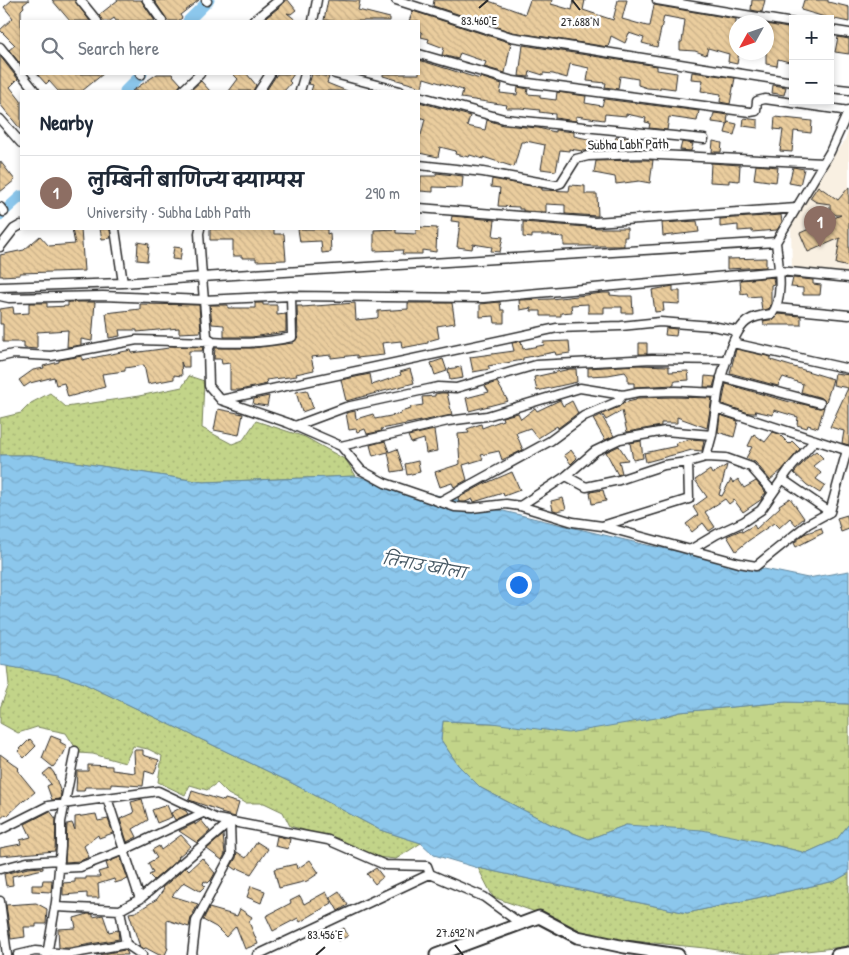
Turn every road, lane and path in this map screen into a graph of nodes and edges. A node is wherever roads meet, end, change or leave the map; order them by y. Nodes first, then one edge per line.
1 (80, 0) edge
2 (147, 0) edge
3 (279, 0) edge
4 (317, 0) edge
5 (396, 0) edge
6 (657, 0) edge
7 (96, 20) edge
8 (161, 20) edge
9 (254, 20) edge
10 (313, 20) edge
11 (789, 22) edge
12 (834, 31) edge
13 (849, 33) edge
14 (0, 47) edge
15 (420, 54) edge
16 (20, 72) edge
17 (22, 75) edge
18 (199, 75) edge
19 (269, 75) edge
20 (305, 75) edge
21 (340, 75) edge
22 (789, 81) edge
23 (834, 88) edge
24 (34, 90) edge
25 (183, 90) edge
26 (260, 90) edge
27 (300, 90) edge
28 (396, 90) edge
29 (849, 90) edge
30 (420, 96) edge
31 (849, 110) edge
32 (0, 119) edge
33 (704, 140) dead end
34 (20, 143) edge
35 (823, 163) junction
36 (420, 165) edge
37 (420, 208) edge
38 (797, 208) junction
39 (20, 226) edge
40 (115, 230) edge
41 (200, 230) edge
42 (776, 242) junction
43 (0, 247) edge
44 (780, 271) junction
45 (202, 277) junction
46 (849, 278) edge
47 (123, 283) junction
48 (0, 287) edge
49 (0, 296) edge
50 (291, 296) junction
51 (204, 300) junction
52 (776, 308) junction
53 (849, 315) edge
54 (738, 331) junction
55 (212, 342) junction
56 (733, 343) junction
57 (0, 357) edge
58 (727, 360) junction
59 (849, 369) edge
60 (721, 378) junction
61 (718, 393) junction
62 (623, 395) junction
63 (221, 400) junction
64 (820, 403) dead end
65 (716, 408) junction
66 (295, 426) junction
67 (712, 435) junction
68 (815, 440) junction
69 (341, 446) junction
70 (848, 450) edge
71 (706, 457) junction
72 (688, 462) junction
73 (566, 476) junction
74 (782, 479) junction
75 (773, 492) junction
76 (439, 502) junction
77 (520, 506) junction
78 (830, 512) junction
79 (602, 526) junction
80 (690, 550) junction
81 (75, 751) dead end
82 (107, 798) junction
83 (64, 804) junction
84 (203, 813) junction
85 (230, 822) junction
86 (0, 830) edge
87 (124, 850) junction
88 (59, 864) junction
89 (0, 869) edge
90 (430, 874) junction
91 (140, 899) junction
92 (0, 901) edge
93 (55, 907) junction
94 (120, 910) junction
95 (520, 924) junction
96 (126, 944) junction
97 (461, 951) edge
98 (626, 951) edge
99 (47, 954) edge
100 (7, 955) edge
101 (18, 955) edge
102 (142, 955) edge
103 (192, 955) edge
104 (257, 955) edge
105 (436, 955) edge
106 (678, 955) edge

1 - 7 street
2 - 8 street
3 - 9 street
4 - 10 street
5 - 22 street
6 - 11 street
12 - 13 street
14 - 16 street
15 - 31 street
17 - 24 street
18 - 25 street
19 - 26 street
20 - 27 street
21 - 28 street
23 - 29 street
30 - 33 street
31 - 35 street
32 - 34 street
35 - 36 street, Subha Labh Path
35 - 38 street
37 - 38 street
38 - 42 street
39 - 43 street
40 - 47 street
41 - 45 street
42 - 44 street
42 - 45 street
44 - 46 street
44 - 50 street
44 - 52 street
45 - 47 street
45 - 51 street
47 - 48 street
49 - 51 street
50 - 51 street
50 - 55 street
51 - 55 street
52 - 53 street
52 - 54 street
54 - 56 street
54 - 63 street
55 - 57 street
55 - 63 street
56 - 58 street
56 - 59 street
58 - 60 street
58 - 66 street
60 - 61 street
60 - 64 street
61 - 62 street
61 - 65 street
62 - 69 street
62 - 76 street
63 - 66 street
65 - 67 street
65 - 68 street
66 - 69 street
67 - 71 street
67 - 73 street
68 - 70 street
68 - 74 street
69 - 76 street
70 - 78 street
71 - 72 street
71 - 75 street
72 - 73 street
72 - 79 street
73 - 77 street
74 - 75 street
74 - 78 street
75 - 80 street
76 - 77 street
77 - 79 street
78 - 80 street
79 - 80 street
81 - 83 street
82 - 83 street
82 - 84 street
82 - 87 street
83 - 86 street
83 - 88 street
84 - 85 street
84 - 87 street
85 - 90 street
85 - 91 street
85 - 103 street
87 - 88 street
87 - 91 street
88 - 89 street
88 - 93 street
90 - 95 street
90 - 104 street
91 - 94 street
92 - 100 street
93 - 94 street
93 - 99 street
94 - 96 street
95 - 97 main road
95 - 98 main road
96 - 99 street
96 - 102 street
97 - 105 main road
98 - 106 main road
99 - 101 street

